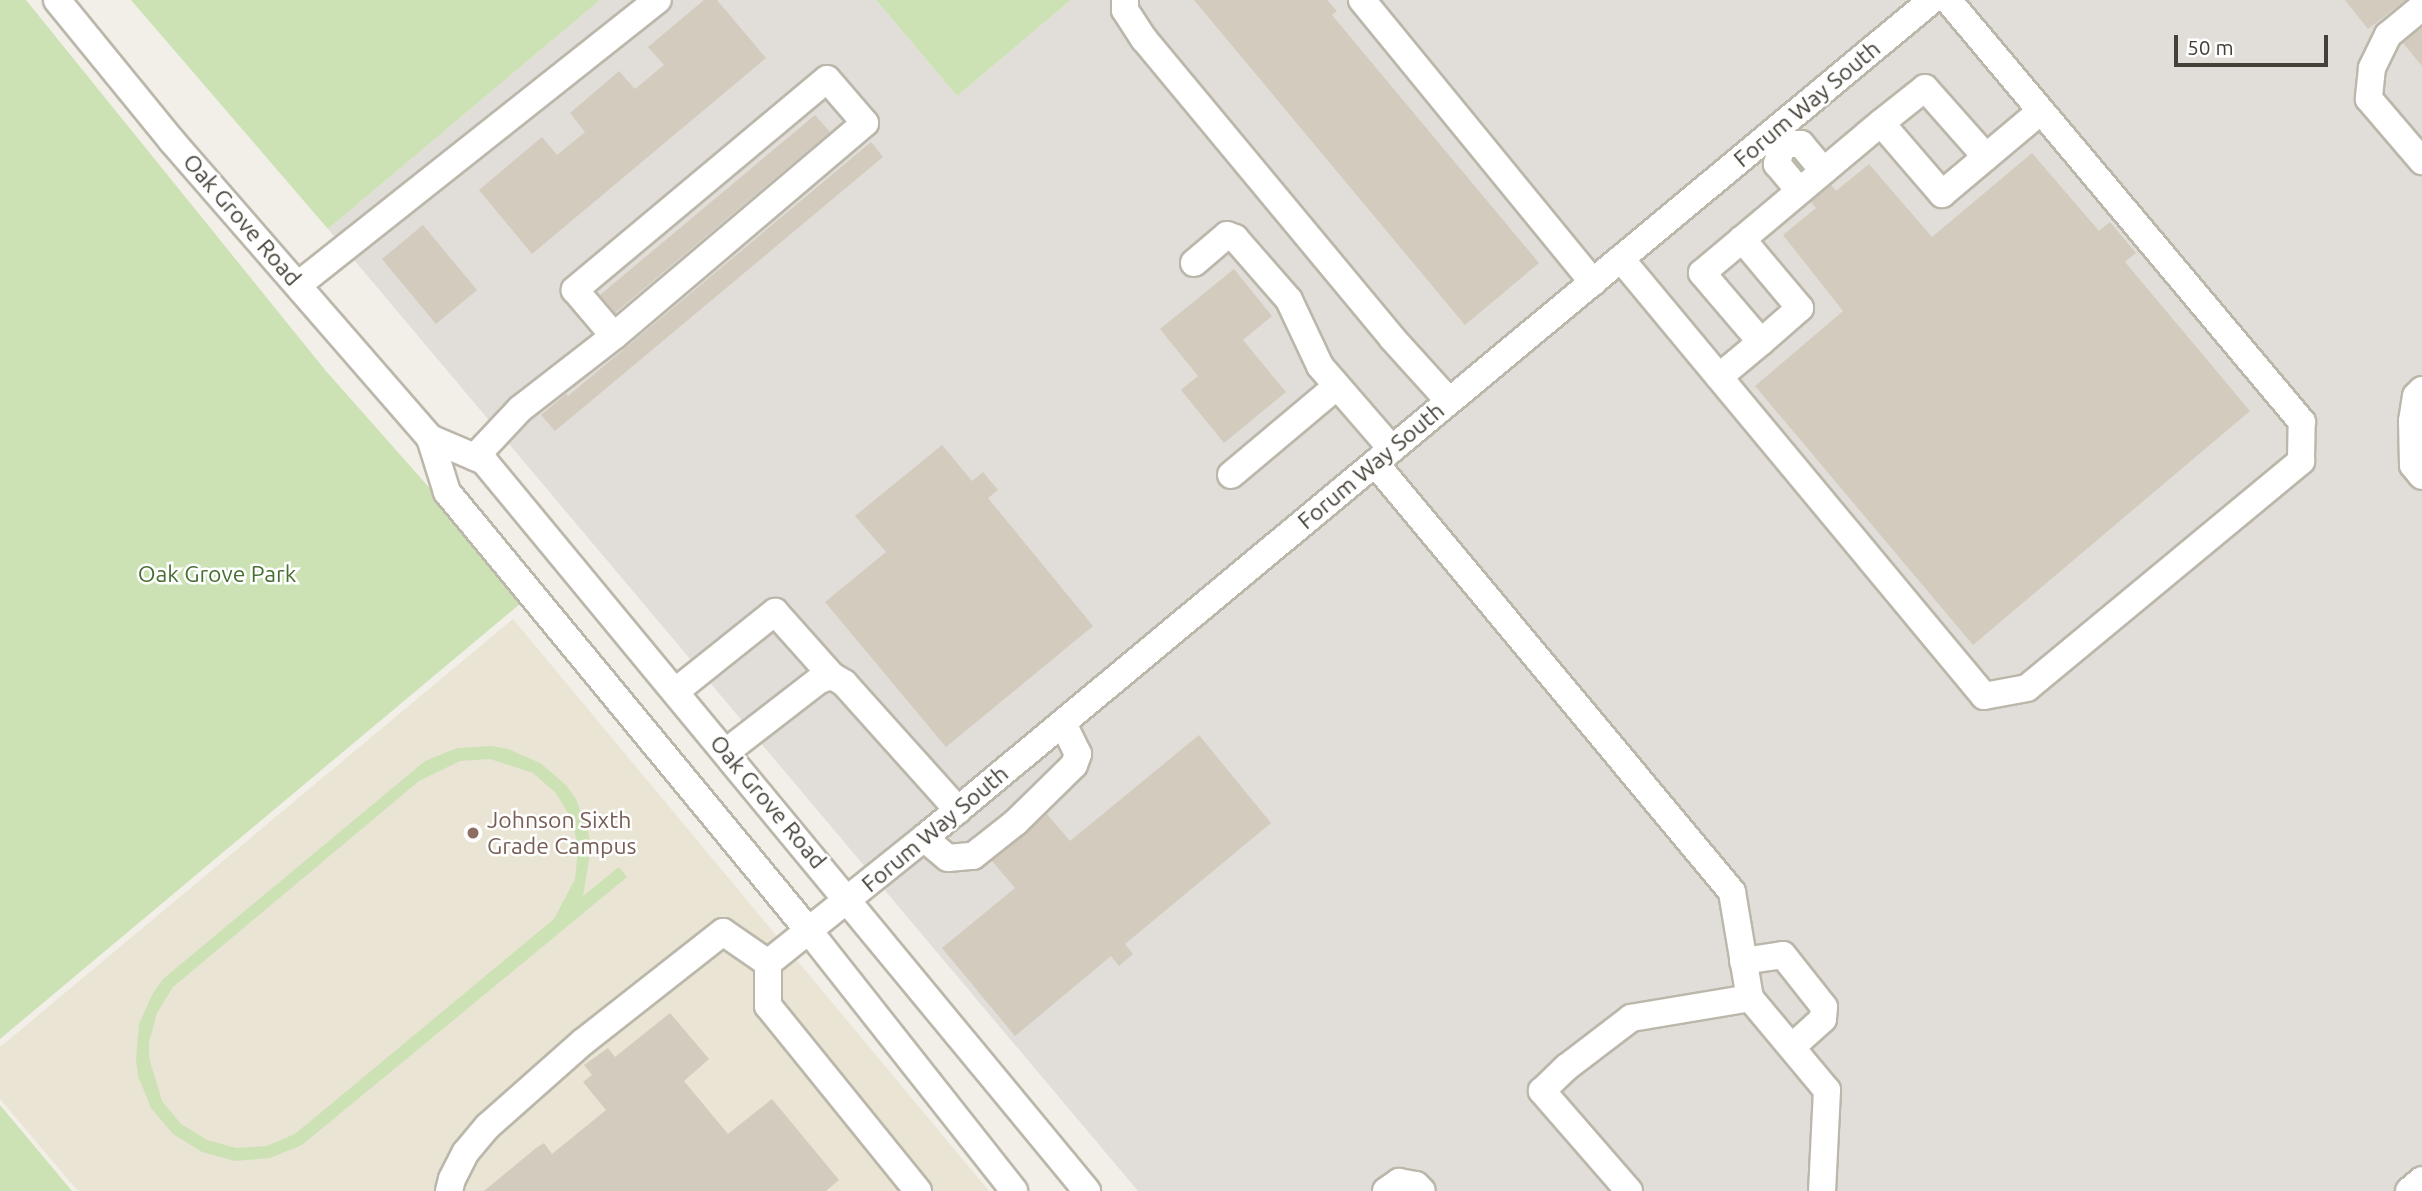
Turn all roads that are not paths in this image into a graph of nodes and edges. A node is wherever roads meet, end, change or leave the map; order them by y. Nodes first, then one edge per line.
1 (57, 0) edge
2 (658, 0) edge
3 (1125, 0) edge
4 (1362, 0) edge
5 (1932, 0) edge
6 (1948, 0) edge
7 (2422, 7) edge
8 (2041, 111) junction
9 (1881, 123) junction
10 (1777, 139) junction
11 (1986, 158) junction
12 (2422, 162) edge
13 (1824, 171) junction
14 (1800, 191) junction
15 (1742, 239) junction
16 (1621, 259) junction
17 (1194, 263) dead end
18 (1593, 282) junction
19 (298, 285) junction
20 (614, 336) junction
21 (1760, 342) junction
22 (1719, 377) junction
23 (1336, 386) junction
24 (2422, 390) edge
25 (1449, 401) junction
26 (430, 438) junction
27 (1383, 456) junction
28 (475, 457) junction
29 (1231, 475) dead end
30 (2422, 476) edge
31 (832, 676) junction
32 (676, 691) junction
33 (1063, 723) junction
34 (726, 752) junction
35 (958, 810) junction
36 (924, 838) junction
37 (849, 900) junction
38 (808, 931) junction
39 (1744, 961) junction
40 (768, 963) junction
41 (1750, 998) junction
42 (1792, 1047) junction
43 (2422, 1180) edge
44 (449, 1191) edge
45 (918, 1191) edge
46 (1014, 1191) edge
47 (1087, 1191) edge
48 (1386, 1191) edge
49 (1422, 1191) edge
50 (1629, 1191) edge
51 (1822, 1191) edge
52 (2409, 1191) edge

1 - 19 street, Oak Grove Road
2 - 19 street
3 - 25 street
4 - 18 street
5 - 10 street, Forum Way South
6 - 8 street
7 - 12 street
8 - 11 street
8 - 22 street
9 - 11 street
9 - 11 street
9 - 13 street
10 - 13 street
10 - 14 street
10 - 16 street, Forum Way South
13 - 14 street
14 - 15 street
15 - 21 street
15 - 21 street
16 - 18 street, Forum Way South
16 - 22 street
17 - 23 street
18 - 25 street, Forum Way South
19 - 26 street, Oak Grove Road
20 - 20 street
20 - 28 street
21 - 22 street
23 - 27 street
23 - 29 street
24 - 30 street
25 - 27 street, Forum Way South
26 - 28 street, Oak Grove Road
26 - 38 street, Oak Grove Road
27 - 33 street, Forum Way South
27 - 39 street
28 - 32 street, Oak Grove Road
31 - 32 street
31 - 34 street
31 - 35 street
32 - 34 street, Oak Grove Road
33 - 35 street, Forum Way South
33 - 36 street
34 - 37 street, Oak Grove Road
35 - 36 street, Forum Way South
36 - 37 street, Forum Way South
37 - 38 street, Forum Way South
37 - 47 street, Oak Grove Road
38 - 40 street, Forum Way South
38 - 46 street, Oak Grove Road
39 - 41 street
39 - 42 street
40 - 44 street
40 - 45 street
41 - 42 street
41 - 50 street
42 - 51 street
43 - 52 street
48 - 49 street

